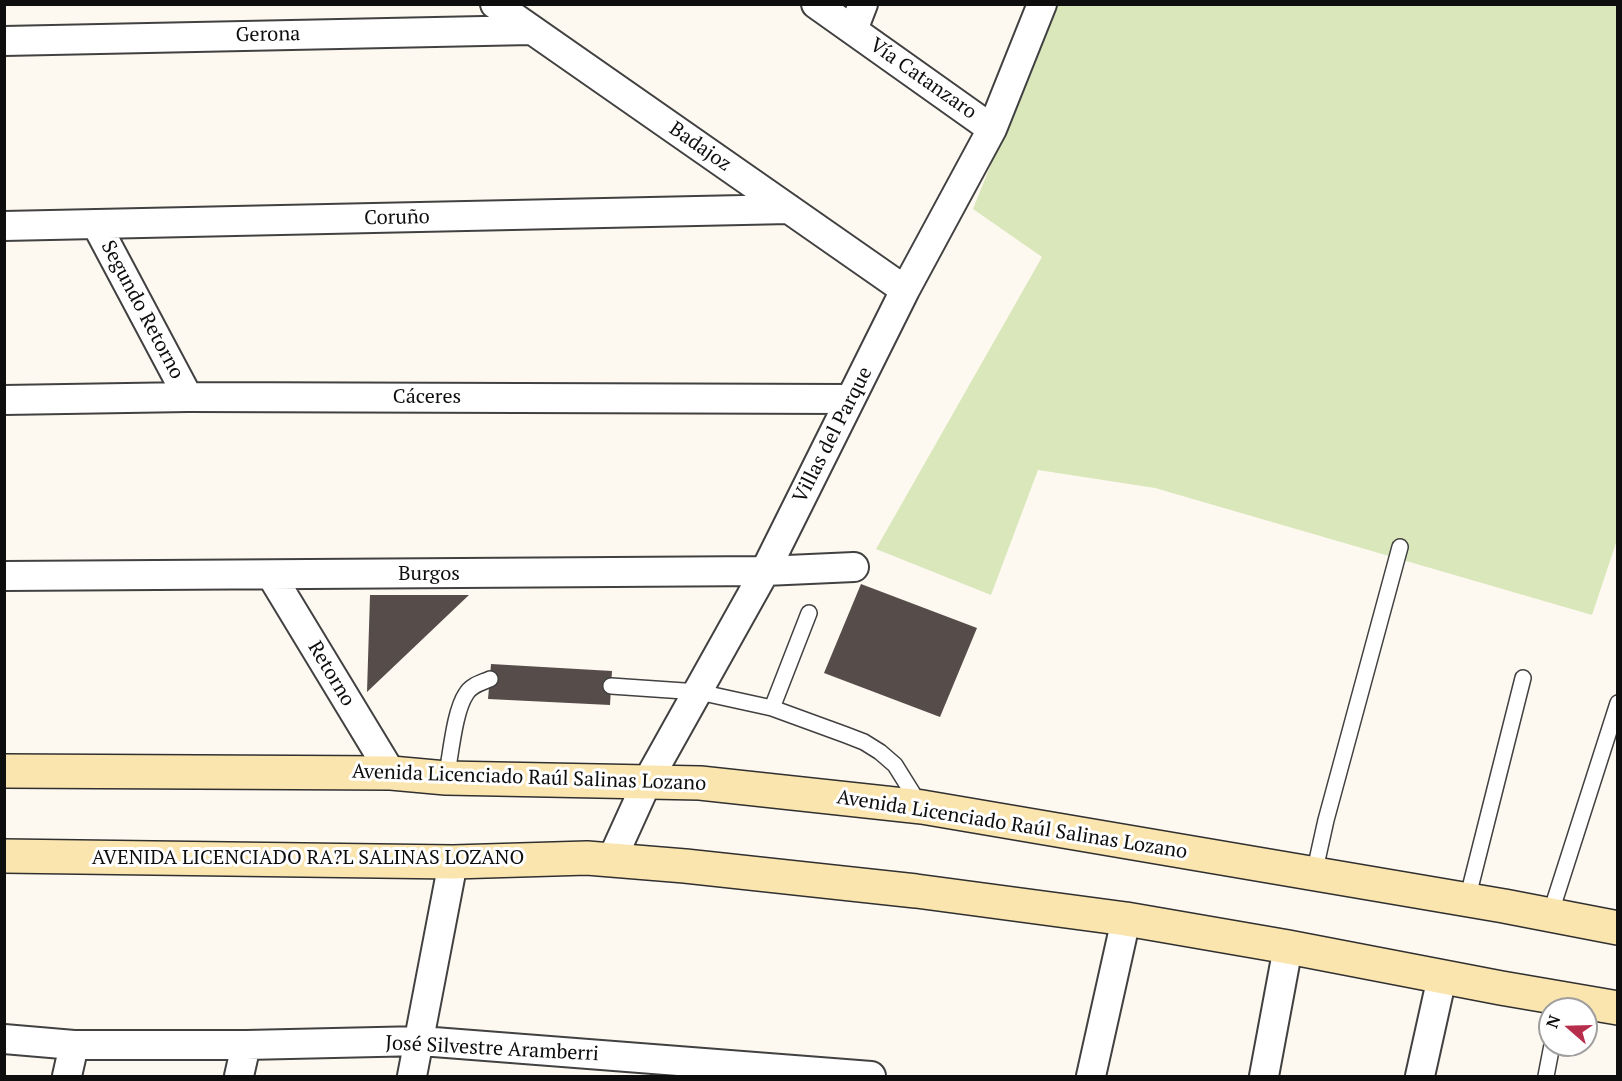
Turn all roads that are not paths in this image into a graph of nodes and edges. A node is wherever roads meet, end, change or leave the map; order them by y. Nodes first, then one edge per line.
1 (495, 4) edge
2 (816, 4) edge
3 (1042, 4) edge
4 (858, 17) edge
5 (531, 30) junction
6 (4, 41) edge
7 (992, 129) junction
8 (789, 209) junction
9 (96, 224) junction
10 (4, 226) edge
11 (905, 290) junction
12 (188, 397) junction
13 (850, 399) junction
14 (4, 400) edge
15 (1400, 547) dead end
16 (854, 567) dead end
17 (765, 571) junction
18 (271, 575) junction
19 (4, 576) edge
20 (809, 613) dead end
21 (1522, 678) dead end
22 (490, 679) dead end
23 (611, 686) dead end
24 (699, 692) junction
25 (1617, 703) edge
26 (772, 708) junction
27 (4, 771) edge
28 (392, 773) junction
29 (446, 778) junction
30 (647, 782) junction
31 (922, 807) junction
32 (4, 856) edge
33 (612, 859) junction
34 (453, 862) junction
35 (1314, 874) junction
36 (1467, 900) junction
37 (1550, 915) junction
38 (1126, 919) junction
39 (1617, 927) edge
40 (1288, 947) junction
41 (1442, 976) junction
42 (1538, 998) edge
43 (1598, 1006) edge
44 (1617, 1008) edge
45 (4, 1040) edge
46 (421, 1041) junction
47 (74, 1045) junction
48 (246, 1045) junction
49 (1550, 1057) edge
50 (563, 1064) edge
51 (67, 1077) edge
52 (239, 1077) edge
53 (412, 1077) edge
54 (871, 1077) edge
55 (1091, 1077) edge
56 (1263, 1077) edge
57 (1420, 1077) edge
58 (1546, 1077) edge

1 - 5 street, Badajoz
2 - 4 street, Vía Catanzaro
3 - 7 street, Villas del Parque
4 - 7 street, Vía Catanzaro
5 - 6 street, Gerona
5 - 8 street, Badajoz
7 - 11 street, Villas del Parque
8 - 9 street, Coruño
8 - 11 street, Badajoz
9 - 10 street, Coruño
9 - 12 street, Segundo Retorno
11 - 13 street, Villas del Parque
12 - 13 street, Cáceres
12 - 14 street, Cáceres
13 - 17 street, Villas del Parque
15 - 35 lane
16 - 17 street, Burgos
17 - 18 street, Burgos
17 - 24 street, Villas del Parque
18 - 19 street, Burgos
18 - 28 street, Retorno
20 - 26 lane
21 - 36 lane
22 - 29 lane
23 - 24 lane
24 - 26 lane
24 - 30 street, Villas del Parque
25 - 37 lane
26 - 31 lane
27 - 28 main road, Avenida Licenciado Raúl Salinas Lozano
28 - 29 main road, Avenida Licenciado Raúl Salinas Lozano
29 - 30 main road, Avenida Licenciado Raúl Salinas Lozano
30 - 31 main road, Avenida Licenciado Raúl Salinas Lozano
30 - 33 street, Villas del Parque
31 - 35 main road, Avenida Licenciado Raúl Salinas Lozano
32 - 34 main road, AVENIDA LICENCIADO RA?L SALINAS LOZANO
33 - 34 main road, AVENIDA LICENCIADO RA?L SALINAS LOZANO
33 - 38 main road
34 - 46 street
35 - 36 main road, Avenida Licenciado Raúl Salinas Lozano
36 - 37 main road, Avenida Licenciado Raúl Salinas Lozano
37 - 39 main road, Avenida Licenciado Raúl Salinas Lozano
38 - 40 main road
38 - 55 street
40 - 41 main road
40 - 56 street
41 - 42 main road
41 - 57 street
43 - 44 main road
45 - 47 street, José Silvestre Aramberri
46 - 48 street, José Silvestre Aramberri
46 - 50 street, José Silvestre Aramberri
46 - 53 street
47 - 48 street, José Silvestre Aramberri
47 - 51 street
48 - 52 street
49 - 58 lane
50 - 54 street, José Silvestre Aramberri

